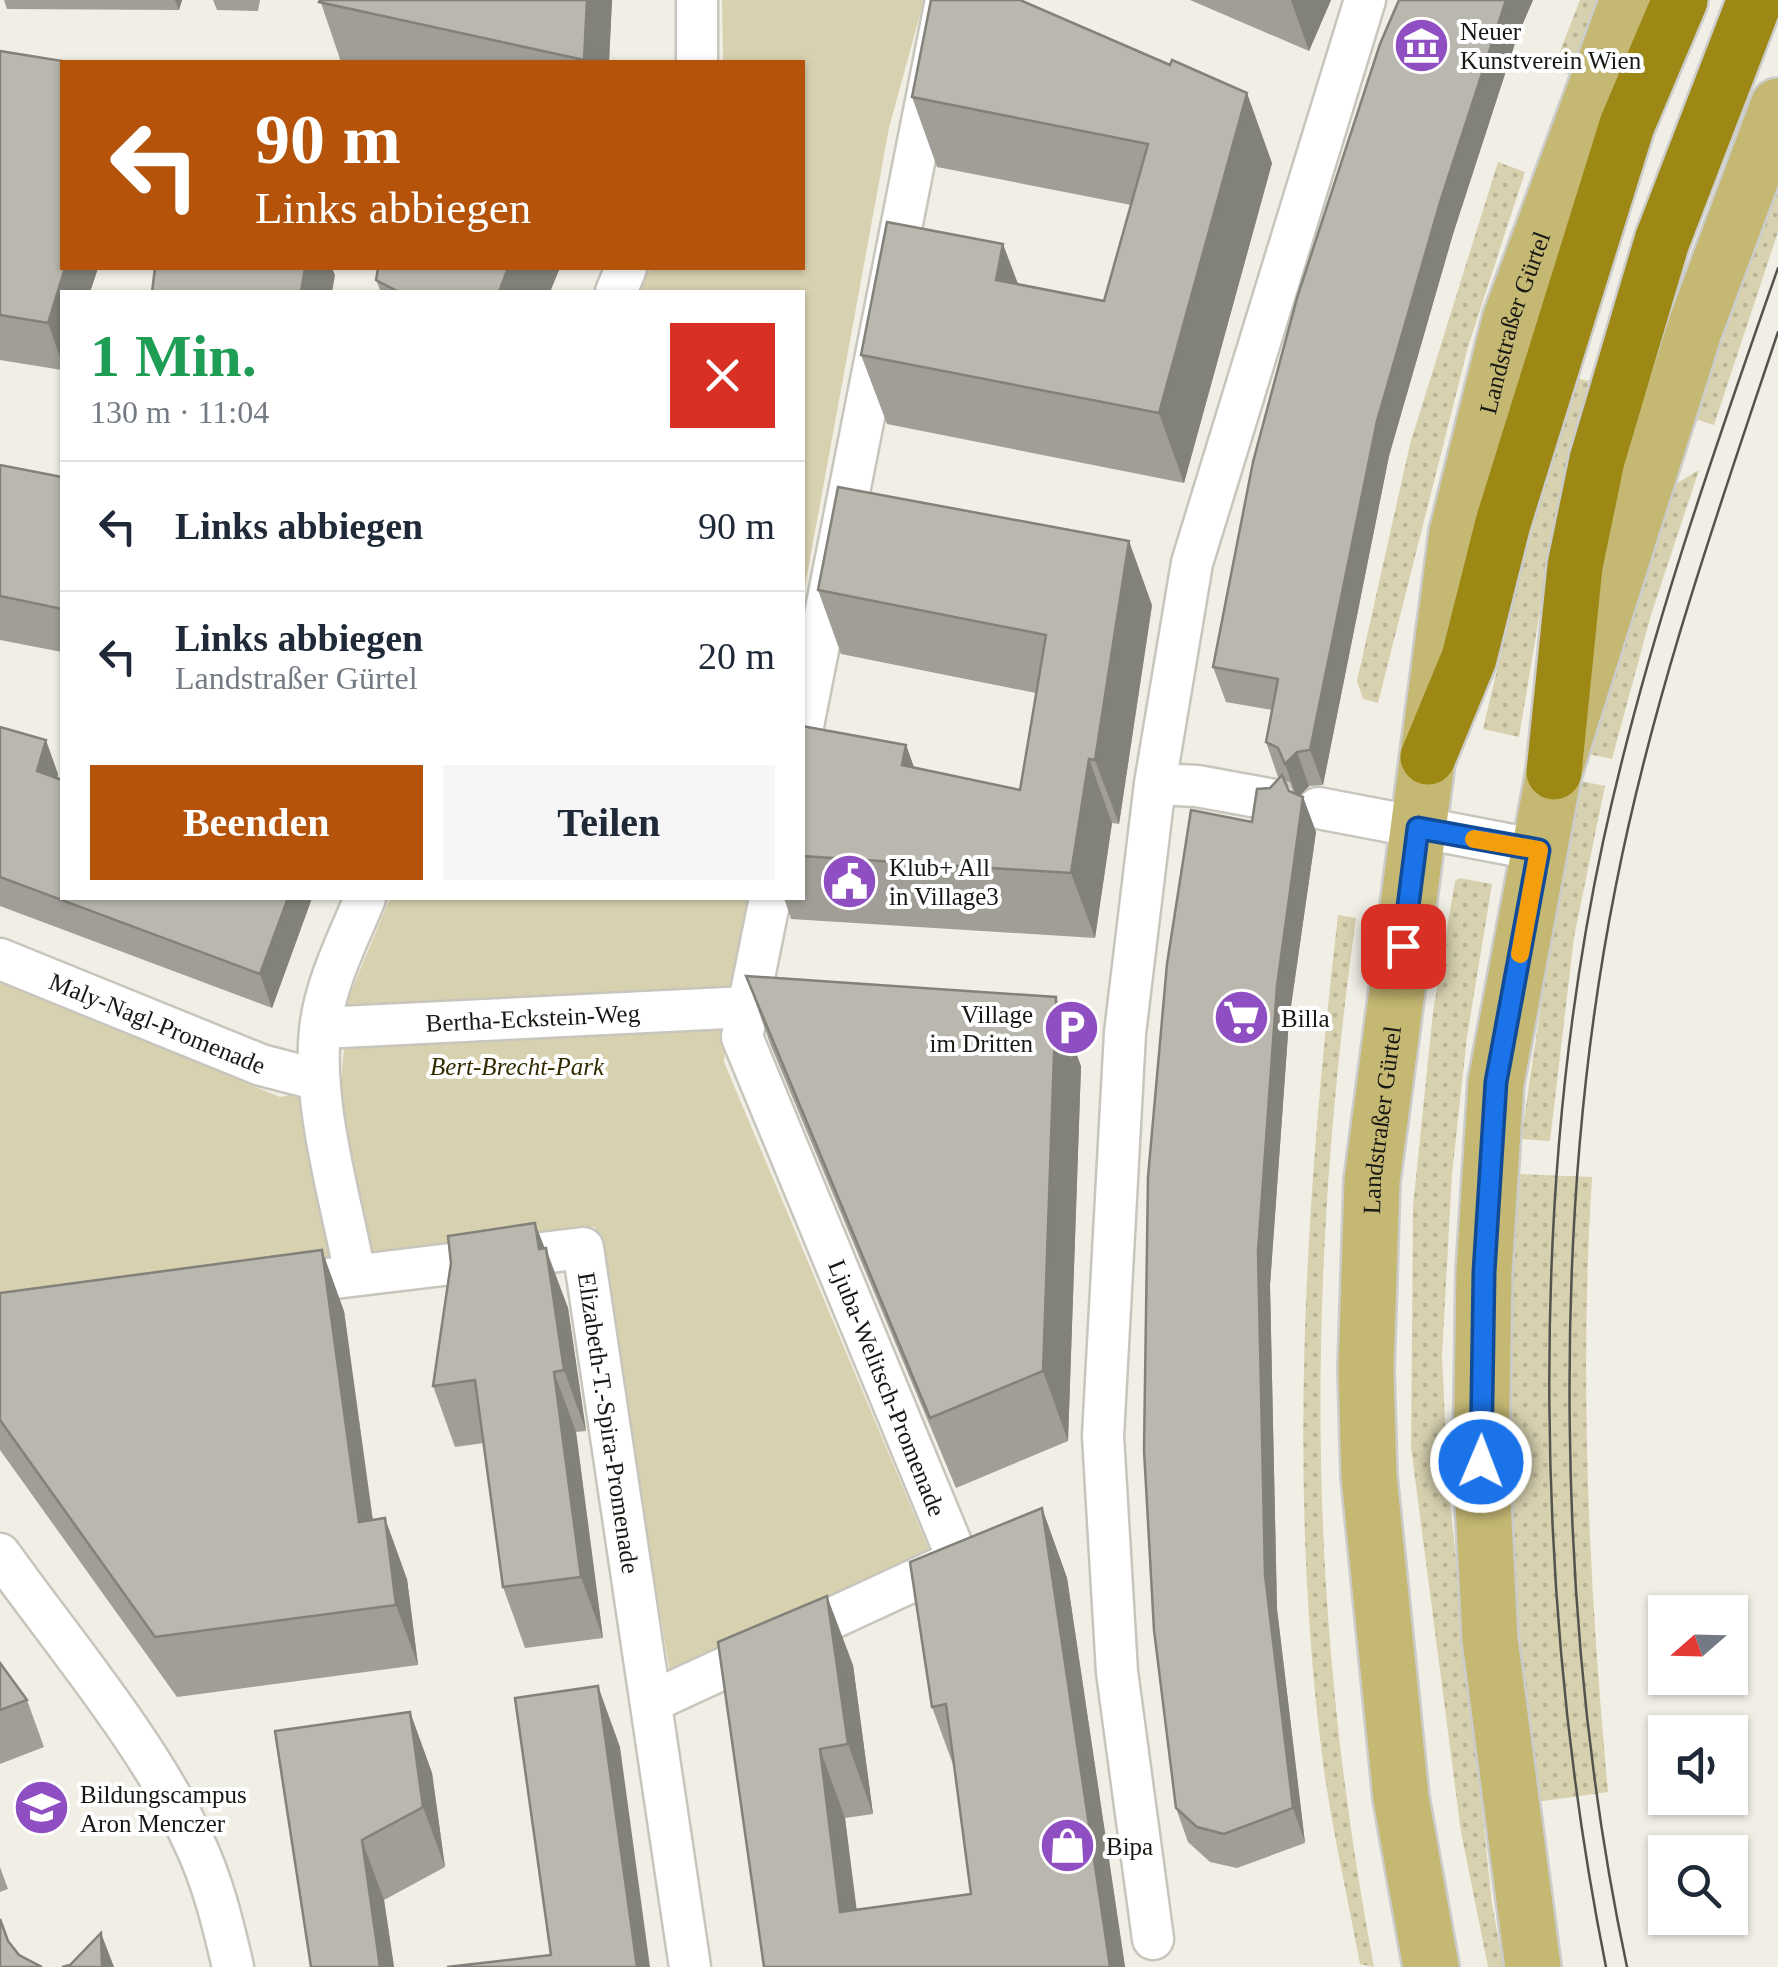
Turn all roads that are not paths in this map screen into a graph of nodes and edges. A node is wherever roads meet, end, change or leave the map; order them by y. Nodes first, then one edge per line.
1 (697, 0) edge
2 (946, 0) edge
3 (1365, 0) edge
4 (1628, 0) edge
5 (1680, 0) edge
6 (1754, 0) edge
7 (698, 60) edge
8 (1778, 106) edge
9 (805, 717) edge
10 (1428, 757) junction
11 (1554, 772) junction
12 (1155, 784) junction
13 (1274, 800) edge
14 (1318, 808) dead end
15 (1418, 828) junction
16 (1539, 850) junction
17 (364, 900) edge
18 (770, 900) edge
19 (0, 959) edge
20 (748, 1007) junction
21 (320, 1028) junction
22 (319, 1080) junction
23 (355, 1275) junction
24 (237, 1290) edge
25 (0, 1554) edge
26 (654, 1701) junction
27 (1153, 1939) dead end
28 (233, 1967) edge
29 (690, 1967) edge
30 (1431, 1967) edge
31 (1533, 1967) edge

1 - 7 street
2 - 9 street
3 - 12 street
4 - 10 main road, Landstraßer Gürtel
5 - 10 highway
6 - 11 highway
8 - 11 main road
10 - 15 main road, Landstraßer Gürtel
11 - 16 main road
12 - 13 street
12 - 27 street
14 - 15 street
15 - 16 street
15 - 30 main road, Landstraßer Gürtel
16 - 31 main road
17 - 21 street
18 - 20 street, Ljuba-Welitsch-Promenade
19 - 22 street, Maly-Nagl-Promenade
20 - 21 street, Bertha-Eckstein-Weg
20 - 26 street, Ljuba-Welitsch-Promenade
21 - 22 street
22 - 23 street
23 - 24 street, Elizabeth-T.-Spira-Promenade
23 - 26 street, Elizabeth-T.-Spira-Promenade
25 - 28 street
26 - 29 street

